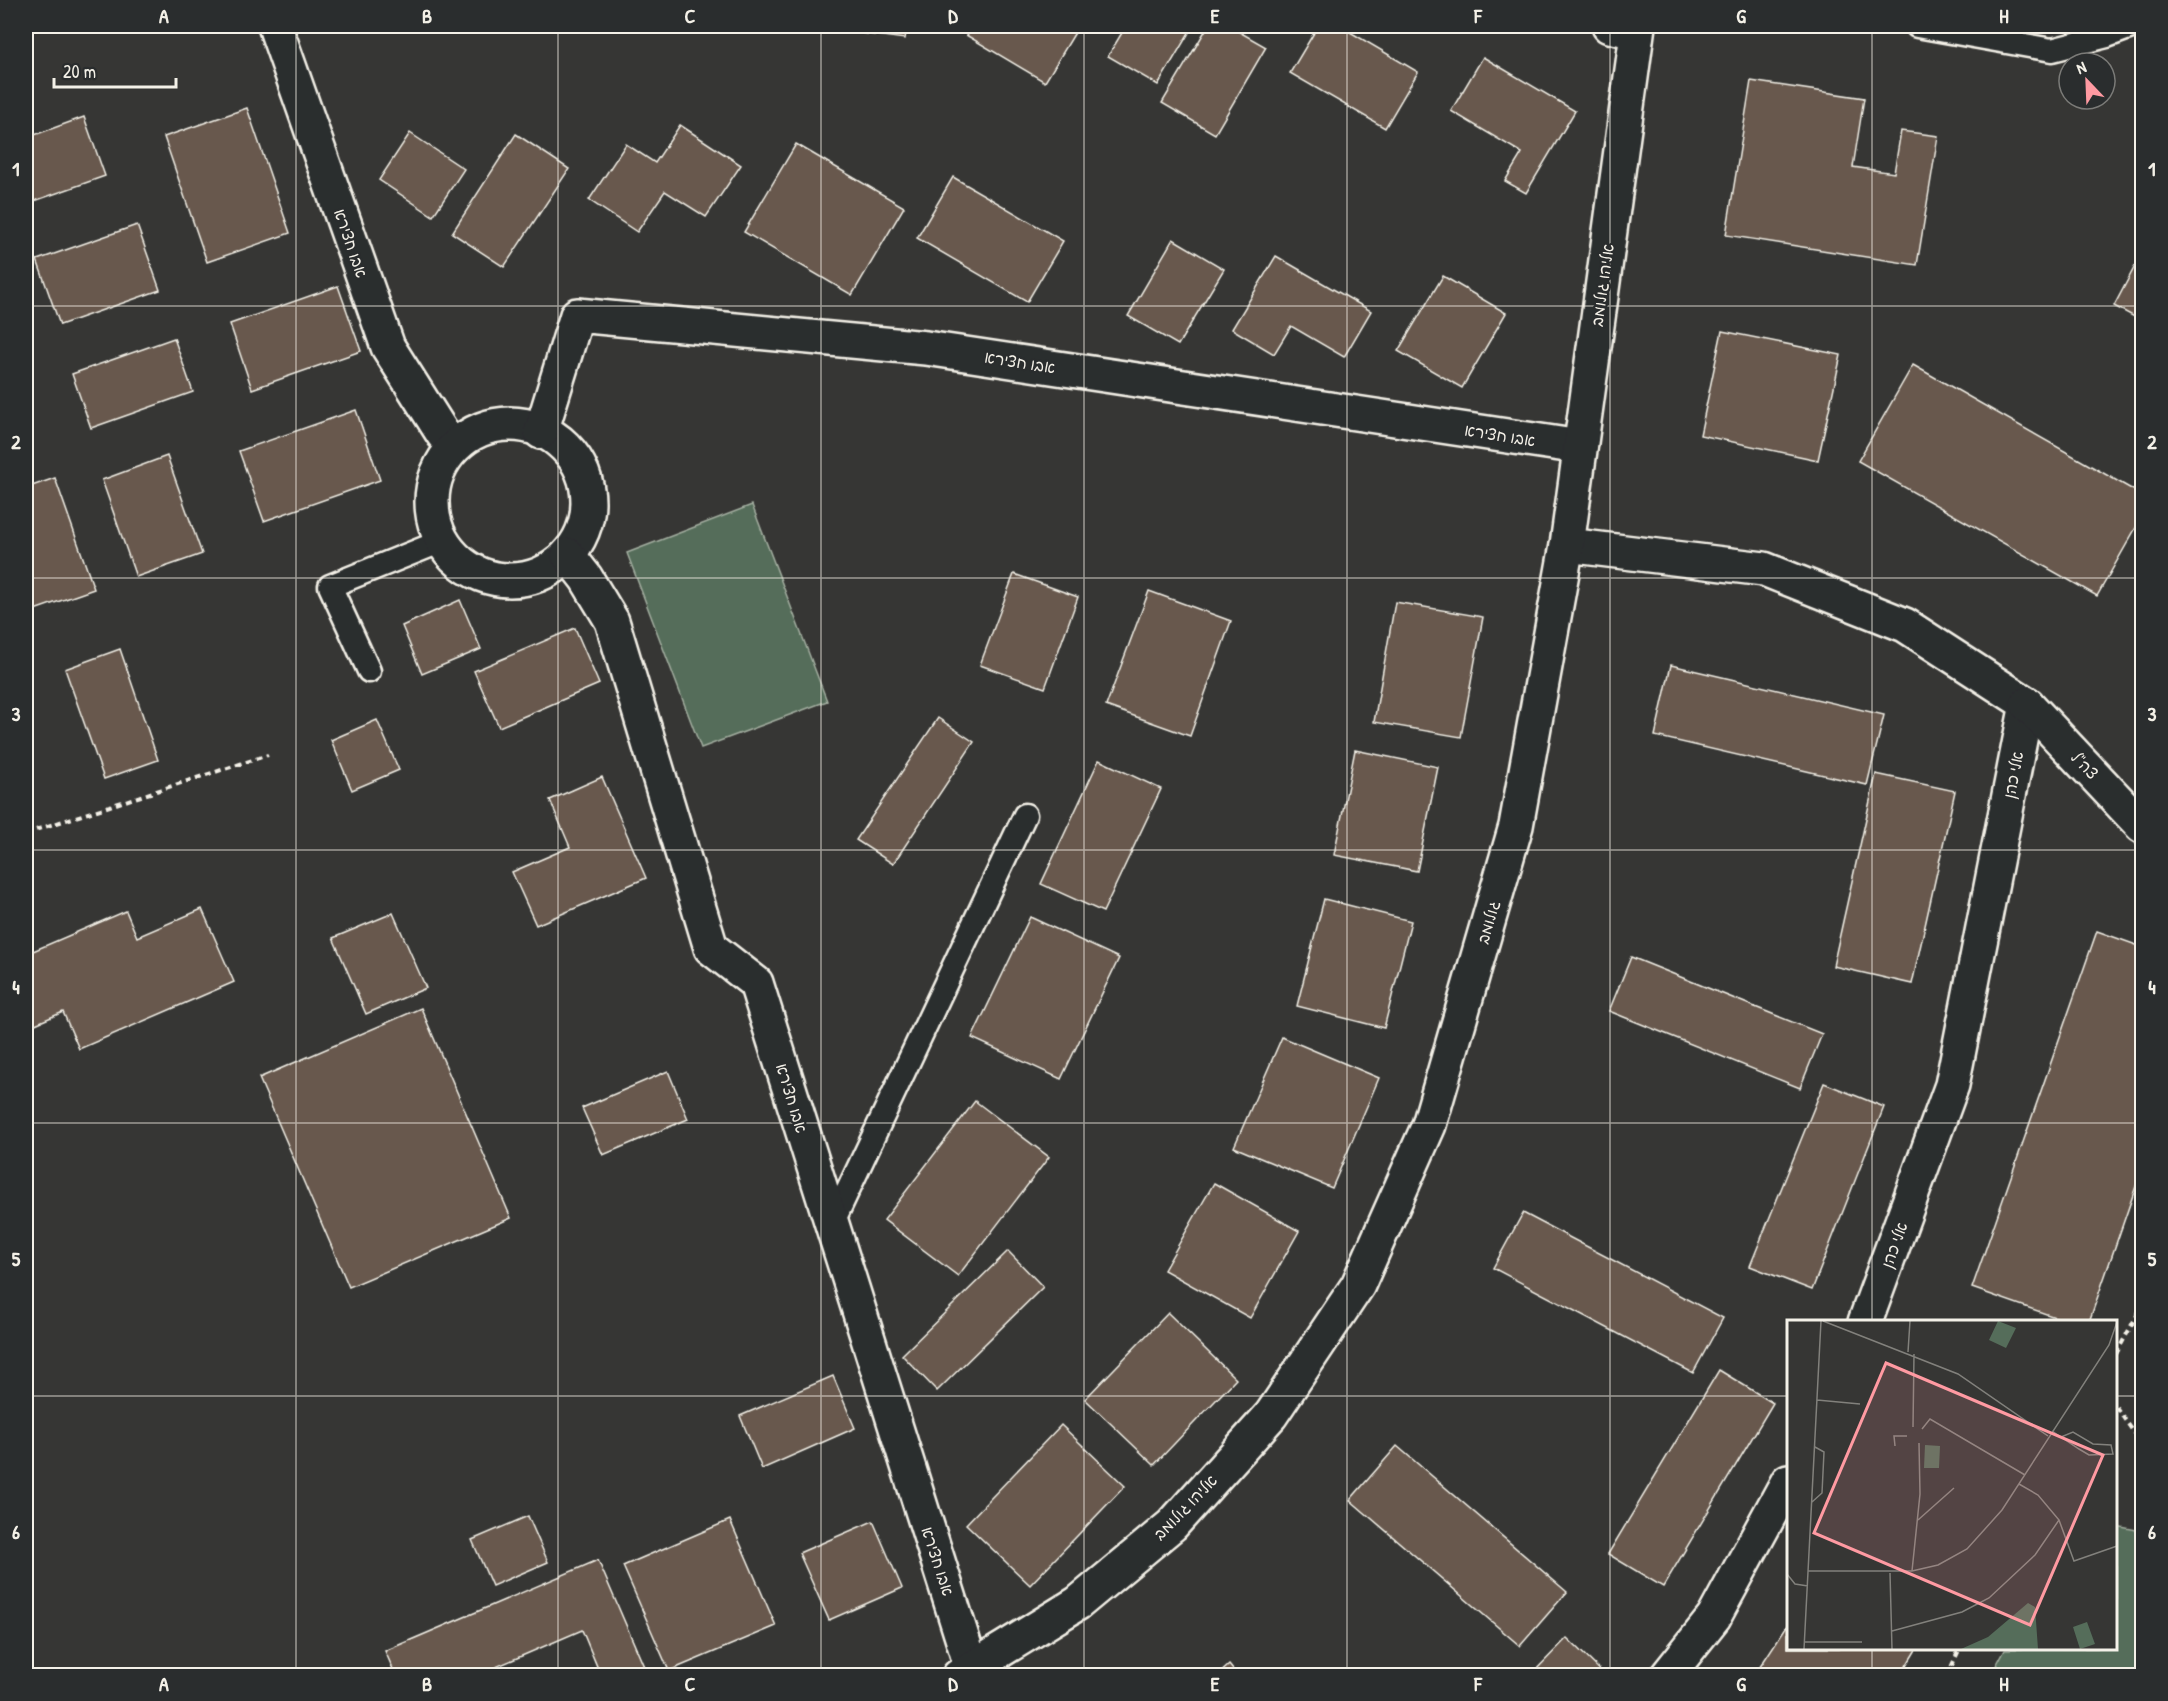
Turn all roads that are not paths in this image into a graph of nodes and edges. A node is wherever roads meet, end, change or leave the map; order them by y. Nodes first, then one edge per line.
1 (275, 26) edge
2 (1917, 26) edge
3 (2134, 26) edge
4 (1628, 28) edge
5 (1948, 28) edge
6 (541, 432) junction
7 (456, 446) junction
8 (1580, 447) junction
9 (442, 541) junction
10 (1567, 545) junction
11 (568, 555) junction
12 (369, 671) dead end
13 (2027, 704) junction
14 (1025, 815) dead end
15 (2142, 826) edge
16 (831, 1224) junction
17 (1358, 1285) joint
18 (1866, 1320) edge
19 (1787, 1483) edge
20 (966, 1672) edge
21 (1667, 1676) edge

1 - 7 street, אבו חצירא
2 - 5 lane
3 - 5 lane
4 - 8 street, אליהו גולומב
6 - 7 street
6 - 8 street, אבו חצירא
6 - 11 street
7 - 9 street
8 - 10 street, אליהו גולומב
9 - 11 street
9 - 12 lane
10 - 13 street
10 - 17 street, גולומב
11 - 16 street, אבו חצירא
13 - 15 street, צה"ל
13 - 18 street, אלי כהן
14 - 16 lane
16 - 20 street, אבו חצירא
17 - 20 street, אליהו גולומב
19 - 21 street

